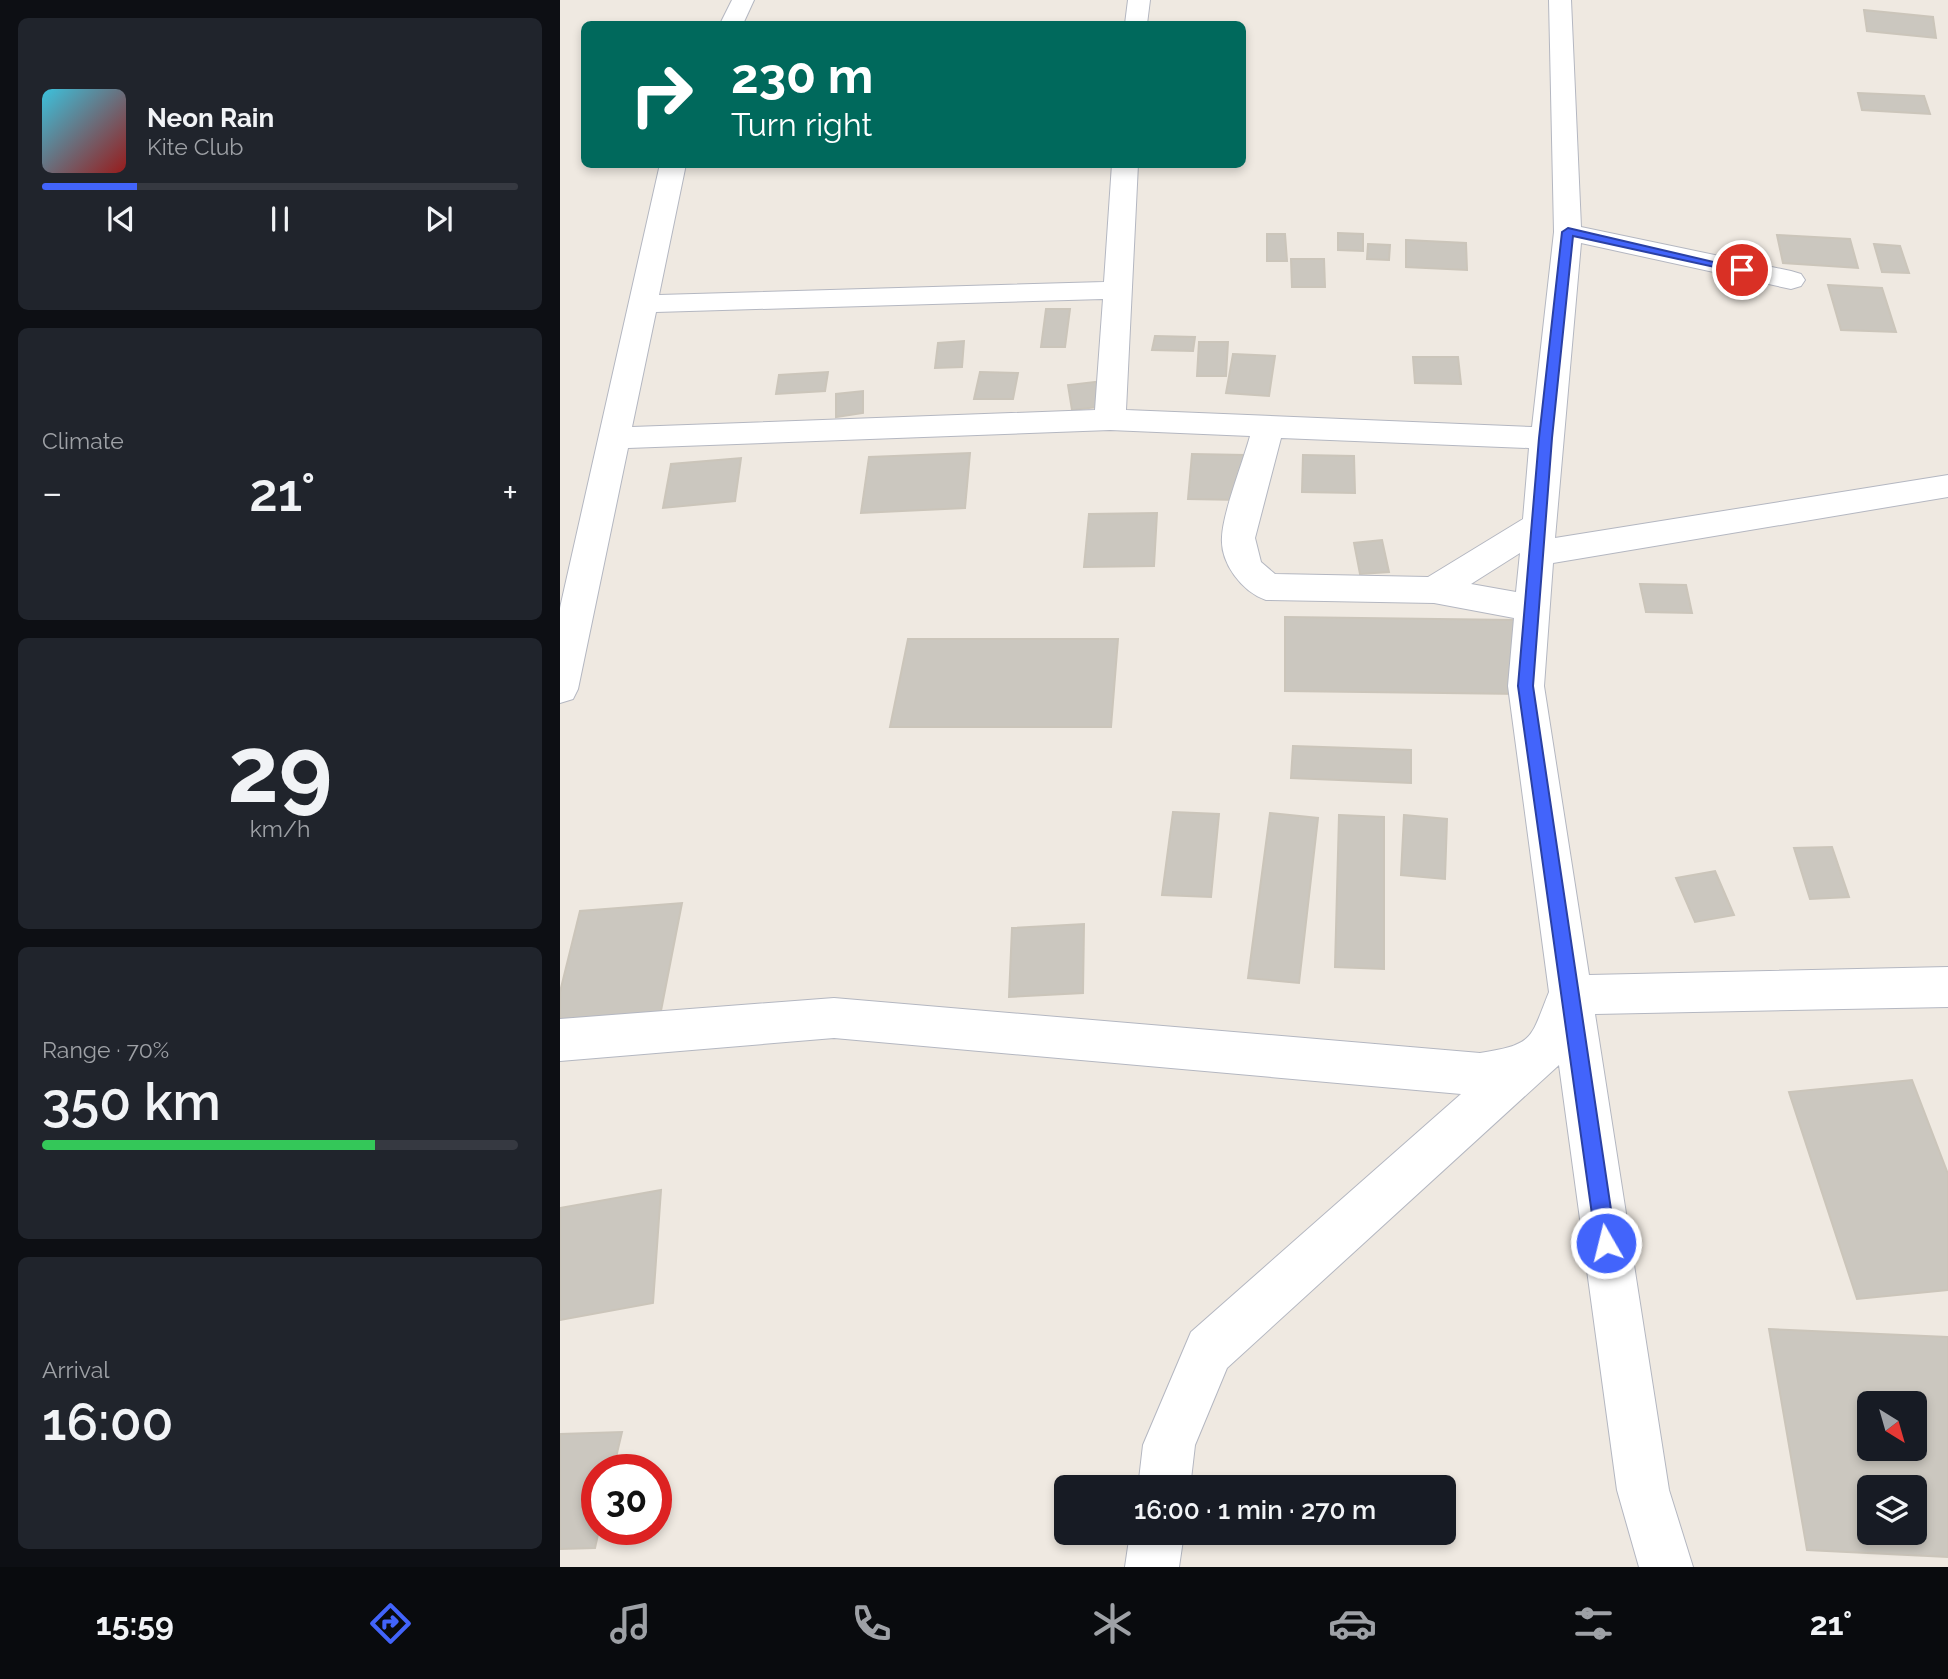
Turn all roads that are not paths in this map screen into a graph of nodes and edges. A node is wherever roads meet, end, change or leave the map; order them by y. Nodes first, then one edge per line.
1 (743, 0) edge
2 (1139, 0) edge
3 (1560, 0) edge
4 (733, 21) edge
5 (1136, 21) edge
6 (672, 168) edge
7 (1125, 168) edge
8 (1568, 232) junction
9 (1791, 280) dead end
10 (1117, 290) junction
11 (641, 304) junction
12 (1110, 420) junction
13 (1268, 428) junction
14 (612, 438) junction
15 (1546, 438) junction
16 (1948, 486) edge
17 (1539, 539) junction
18 (1434, 590) junction
19 (1532, 608) junction
20 (560, 689) edge
21 (1948, 987) edge
22 (1570, 995) junction
23 (560, 1040) edge
24 (1524, 1068) junction
25 (1166, 1475) edge
26 (1155, 1545) edge
27 (1152, 1567) edge
28 (1666, 1567) edge

1 - 4 street
2 - 5 street
3 - 8 street
6 - 11 street
7 - 10 street
8 - 9 street
8 - 15 street
10 - 11 street
10 - 12 street
11 - 14 street
12 - 13 street
12 - 14 street
13 - 15 street
13 - 18 street
14 - 20 street
15 - 17 street
16 - 17 street
17 - 18 street
17 - 19 street
18 - 19 street
19 - 22 street
21 - 22 street
22 - 24 street
22 - 28 street
23 - 24 street
24 - 25 street
26 - 27 street

